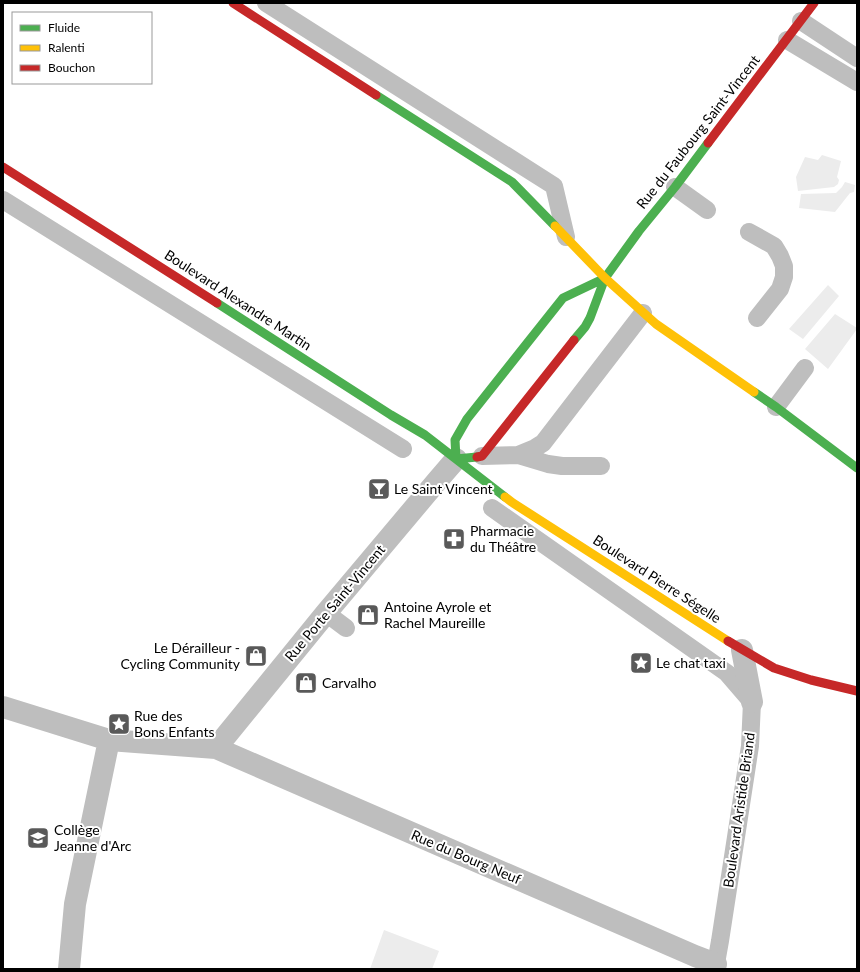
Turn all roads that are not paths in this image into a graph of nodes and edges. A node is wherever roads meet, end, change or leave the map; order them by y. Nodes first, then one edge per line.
1 (234, 3) edge
2 (266, 3) edge
3 (814, 3) edge
4 (801, 21) junction
5 (786, 40) junction
6 (857, 58) edge
7 (857, 82) edge
8 (4, 171) edge
9 (675, 187) junction
10 (3, 200) edge
11 (707, 210) dead end
12 (749, 232) dead end
13 (566, 237) junction
14 (605, 278) junction
15 (643, 314) junction
16 (756, 318) dead end
17 (805, 368) dead end
18 (776, 407) junction
19 (403, 449) dead end
20 (518, 455) junction
21 (482, 456) junction
22 (456, 459) junction
23 (600, 466) dead end
24 (857, 468) edge
25 (492, 508) dead end
26 (326, 613) junction
27 (346, 628) dead end
28 (742, 650) junction
29 (857, 691) edge
30 (752, 702) junction
31 (3, 707) edge
32 (109, 740) junction
33 (216, 748) junction
34 (715, 967) edge
35 (69, 969) edge

1 - 13 main road
2 - 13 lane
3 - 4 main road, Rue du Faubourg Saint-Vincent
4 - 5 main road, Rue du Faubourg Saint-Vincent
4 - 6 lane
5 - 7 lane
5 - 9 main road, Rue du Faubourg Saint-Vincent
8 - 22 main road, Boulevard Alexandre Martin
9 - 11 lane
9 - 14 main road, Rue du Faubourg Saint-Vincent
10 - 19 lane
12 - 16 lane
13 - 14 main road
14 - 15 main road
14 - 21 main road, Rue du Faubourg Saint-Vincent
14 - 22 main road, Rue du Faubourg Saint-Vincent
15 - 18 main road
15 - 20 lane
17 - 18 lane
18 - 24 main road
20 - 21 lane
20 - 23 lane
21 - 22 main road
22 - 26 street, Rue Porte Saint-Vincent
22 - 28 main road, Boulevard Pierre Ségelle
25 - 30 lane
26 - 27 lane
26 - 33 street, Rue Porte Saint-Vincent
28 - 29 main road, Boulevard Pierre Ségelle
28 - 30 street, Boulevard Aristide Briand
30 - 34 lane, Boulevard Aristide Briand
31 - 32 street
32 - 33 street
32 - 35 street
33 - 34 street, Rue du Bourg Neuf

